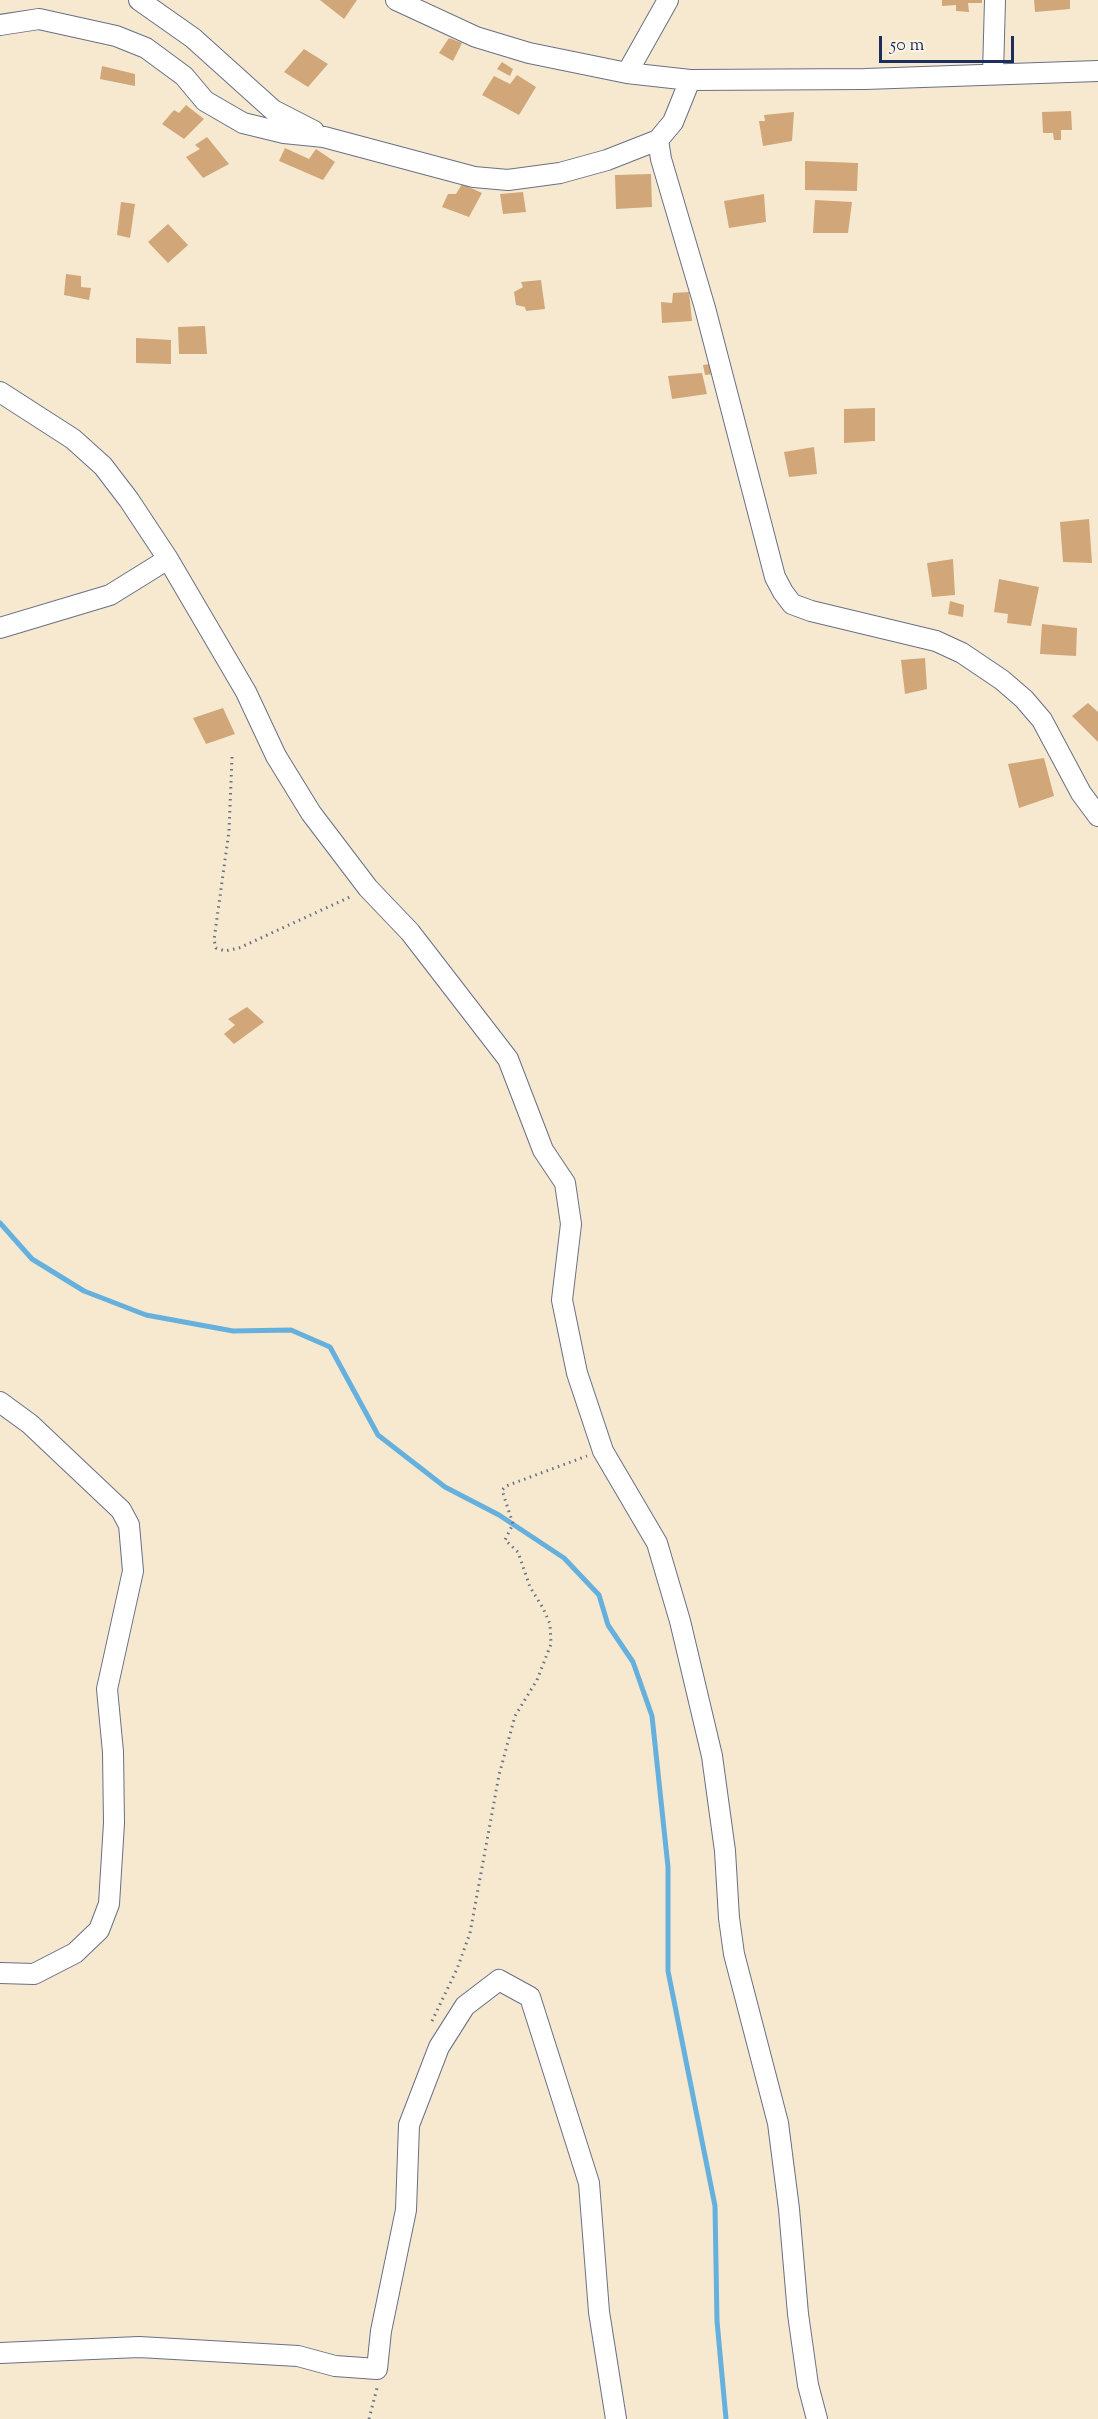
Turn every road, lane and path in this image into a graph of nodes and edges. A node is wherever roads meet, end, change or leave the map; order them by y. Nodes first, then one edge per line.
1 (139, 0) edge
2 (396, 0) edge
3 (668, 0) edge
4 (995, 0) edge
5 (0, 25) edge
6 (1098, 71) edge
7 (627, 73) junction
8 (993, 74) junction
9 (690, 80) junction
10 (324, 137) junction
11 (658, 140) junction
12 (0, 392) edge
13 (168, 559) junction
14 (0, 628) edge
15 (231, 757) dead end
16 (1098, 816) edge
17 (368, 888) junction
18 (0, 1402) edge
19 (603, 1451) junction
20 (0, 1973) edge
21 (430, 2027) dead end
22 (0, 2353) edge
23 (378, 2368) junction
24 (369, 2419) edge
25 (616, 2419) edge
26 (817, 2419) edge

1 - 10 street
2 - 7 street
3 - 7 street
4 - 8 street
5 - 10 street
6 - 8 street
7 - 9 street
8 - 9 street
9 - 11 street
10 - 11 street
11 - 16 street
12 - 13 street
13 - 14 street
13 - 17 street
15 - 17 path
17 - 19 street
18 - 20 street
19 - 21 path
19 - 26 street
22 - 23 street
23 - 24 path
23 - 25 street

